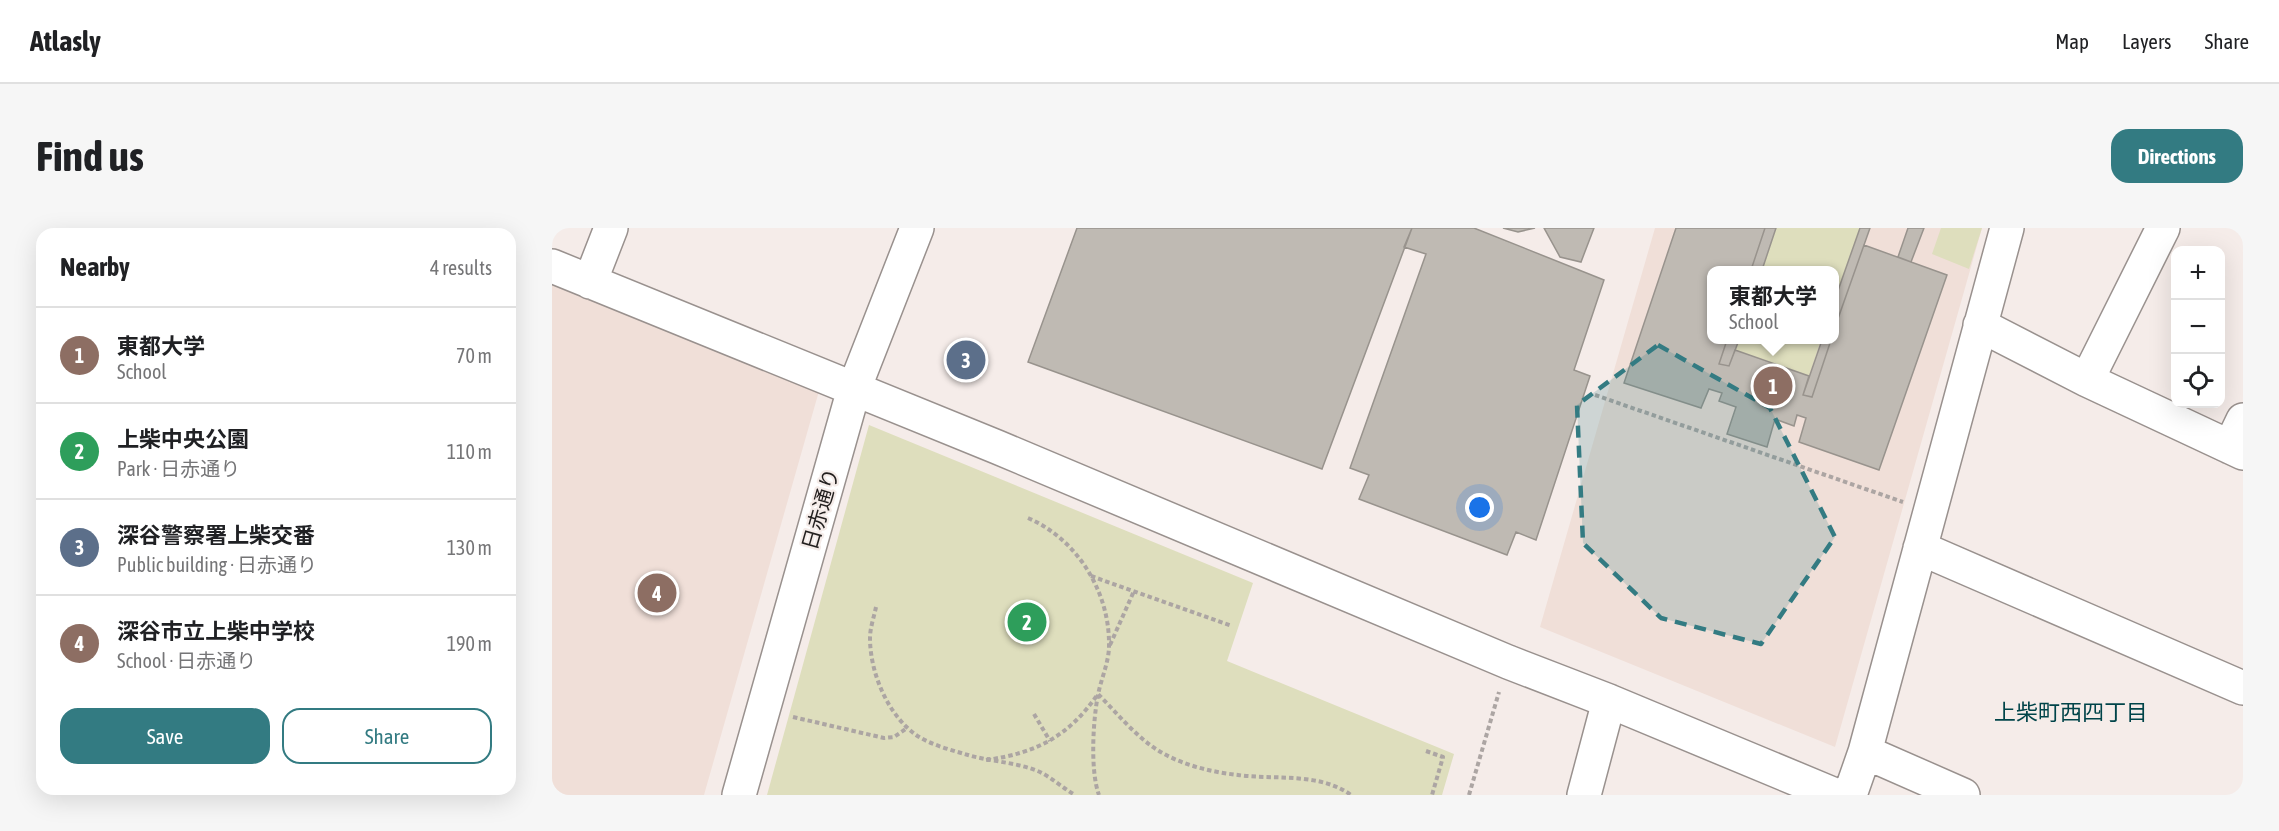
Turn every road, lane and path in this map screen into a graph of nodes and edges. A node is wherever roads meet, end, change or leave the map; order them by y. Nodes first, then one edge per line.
1 (611, 228) edge
2 (917, 228) edge
3 (2007, 228) edge
4 (2163, 228) edge
5 (552, 266) edge
6 (590, 282) junction
7 (1980, 325) junction
8 (2087, 380) junction
9 (854, 390) junction
10 (1595, 395) dead end
11 (2239, 440) edge
12 (1904, 502) dead end
13 (1028, 518) dead end
14 (1920, 548) junction
15 (1091, 576) junction
16 (1134, 591) junction
17 (876, 607) dead end
18 (1232, 626) dead end
19 (1109, 647) junction
20 (1508, 662) junction
21 (2243, 688) edge
22 (1098, 694) junction
23 (1609, 701) junction
24 (763, 709) junction
25 (1034, 714) dead end
26 (908, 728) junction
27 (1050, 741) junction
28 (1426, 750) dead end
29 (1865, 752) junction
30 (986, 760) junction
31 (739, 795) edge
32 (1075, 795) edge
33 (1099, 795) edge
34 (1351, 795) edge
35 (1432, 795) edge
36 (1469, 795) edge
37 (1584, 795) edge
38 (1835, 795) edge
39 (1850, 795) edge
40 (1963, 795) edge

1 - 6 street
2 - 9 street, 日赤通り
3 - 7 street
4 - 8 street
5 - 6 street
6 - 9 street
7 - 8 street
7 - 14 street
8 - 11 street
9 - 20 street
9 - 24 street, 日赤通り
10 - 12 path
13 - 15 path
14 - 21 street
14 - 29 street
15 - 16 path
15 - 19 path
16 - 18 path
16 - 19 path
17 - 26 path
19 - 22 path
20 - 23 street
20 - 36 path
22 - 27 path
22 - 33 path
22 - 34 path
23 - 37 street
23 - 38 street
24 - 26 path
24 - 31 street, 日赤通り
25 - 27 path
26 - 30 path
27 - 30 path
28 - 35 path
29 - 39 street
29 - 40 street
30 - 32 path

